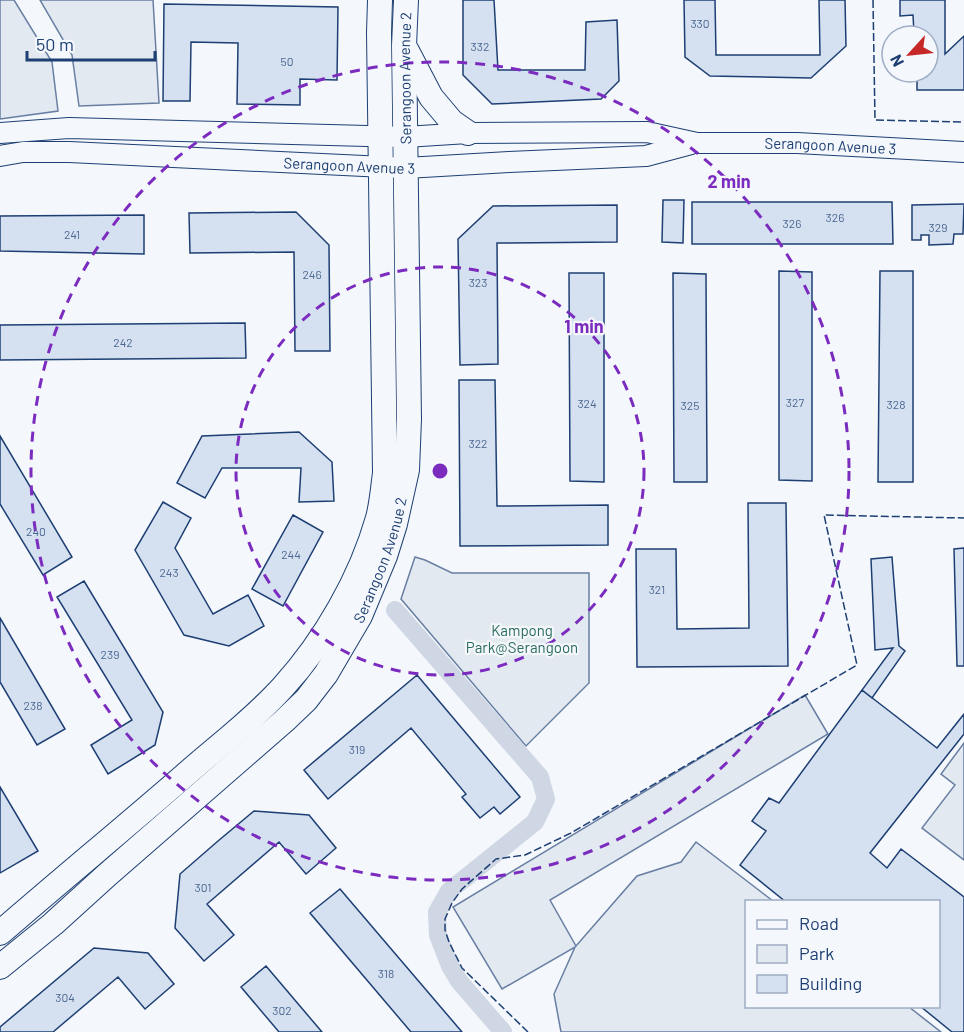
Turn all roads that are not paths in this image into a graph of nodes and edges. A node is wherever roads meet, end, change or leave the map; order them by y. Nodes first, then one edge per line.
1 (380, 0) edge
2 (406, 0) edge
3 (404, 46) junction
4 (0, 133) edge
5 (468, 133) junction
6 (380, 136) junction
7 (405, 137) junction
8 (697, 143) junction
9 (964, 152) edge
10 (0, 156) edge
11 (381, 168) junction
12 (405, 168) junction
13 (0, 933) edge
14 (0, 967) edge

1 - 6 main road, Serangoon Avenue 2
2 - 3 main road, Serangoon Avenue 2
3 - 5 main road
3 - 7 main road, Serangoon Avenue 2
4 - 6 street, Serangoon Avenue 3
5 - 7 street, Serangoon Avenue 3
5 - 8 street, Serangoon Avenue 3
6 - 7 street, Serangoon Avenue 3
6 - 11 main road, Serangoon Avenue 2
7 - 12 main road, Serangoon Avenue 2
8 - 9 street, Serangoon Avenue 3
8 - 12 street, Serangoon Avenue 3
10 - 11 street, Serangoon Avenue 3
11 - 12 street, Serangoon Avenue 3
11 - 13 main road, Serangoon Avenue 2
12 - 14 main road, Serangoon Avenue 2

